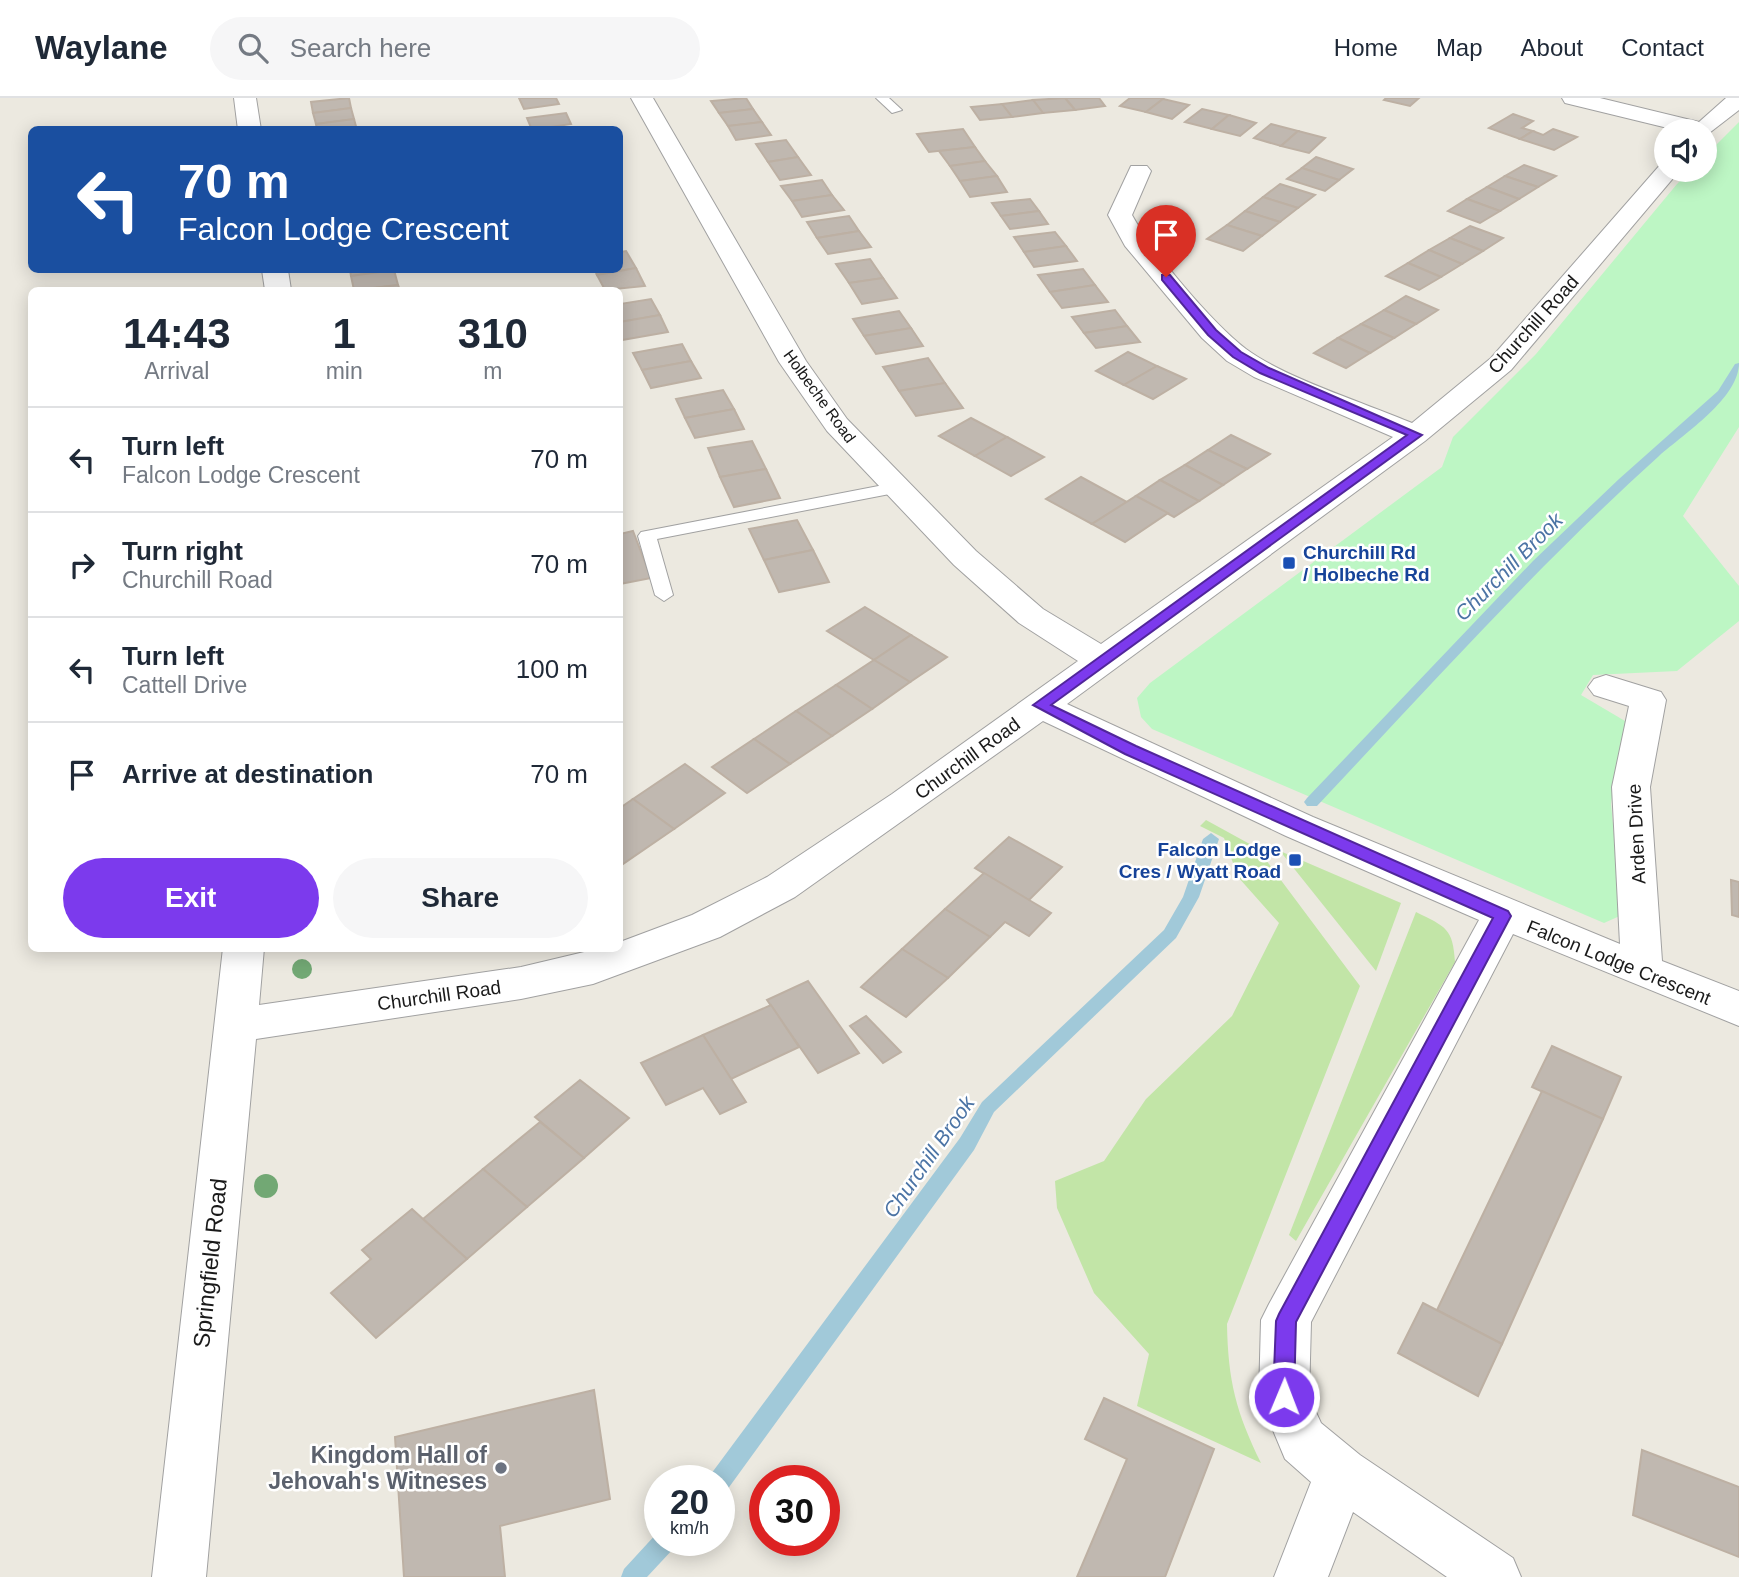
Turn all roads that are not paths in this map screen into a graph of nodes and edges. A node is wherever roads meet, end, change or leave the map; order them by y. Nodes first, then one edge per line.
1 (245, 98) edge
2 (642, 98) edge
3 (882, 98) edge
4 (1573, 98) edge
5 (1739, 98) edge
6 (896, 110) dead end
7 (1655, 119) edge
8 (1715, 119) edge
9 (249, 126) edge
10 (1139, 171) dead end
11 (1658, 182) edge
12 (1415, 435) junction
13 (894, 488) junction
14 (664, 595) dead end
15 (1102, 659) junction
16 (1606, 687) dead end
17 (1040, 705) junction
18 (1502, 916) junction
19 (244, 952) edge
20 (1642, 971) junction
21 (1739, 1009) edge
22 (236, 1025) junction
23 (1341, 1473) junction
24 (179, 1577) edge
25 (1301, 1577) edge
26 (1494, 1577) edge

1 - 9 street
2 - 13 street, Holbeche Road
3 - 6 lane
4 - 7 street
5 - 8 street
10 - 12 street
11 - 12 street, Churchill Road
12 - 15 street, Churchill Road
13 - 14 lane
13 - 15 street, Holbeche Road
15 - 17 street, Churchill Road
16 - 20 street, Arden Drive
17 - 18 street, Falcon Lodge Crescent
17 - 22 street, Churchill Road
18 - 20 street, Falcon Lodge Crescent
18 - 23 street
19 - 22 street, Springfield Road
20 - 21 street, Falcon Lodge Crescent
22 - 24 street, Springfield Road
23 - 25 street
23 - 26 street

